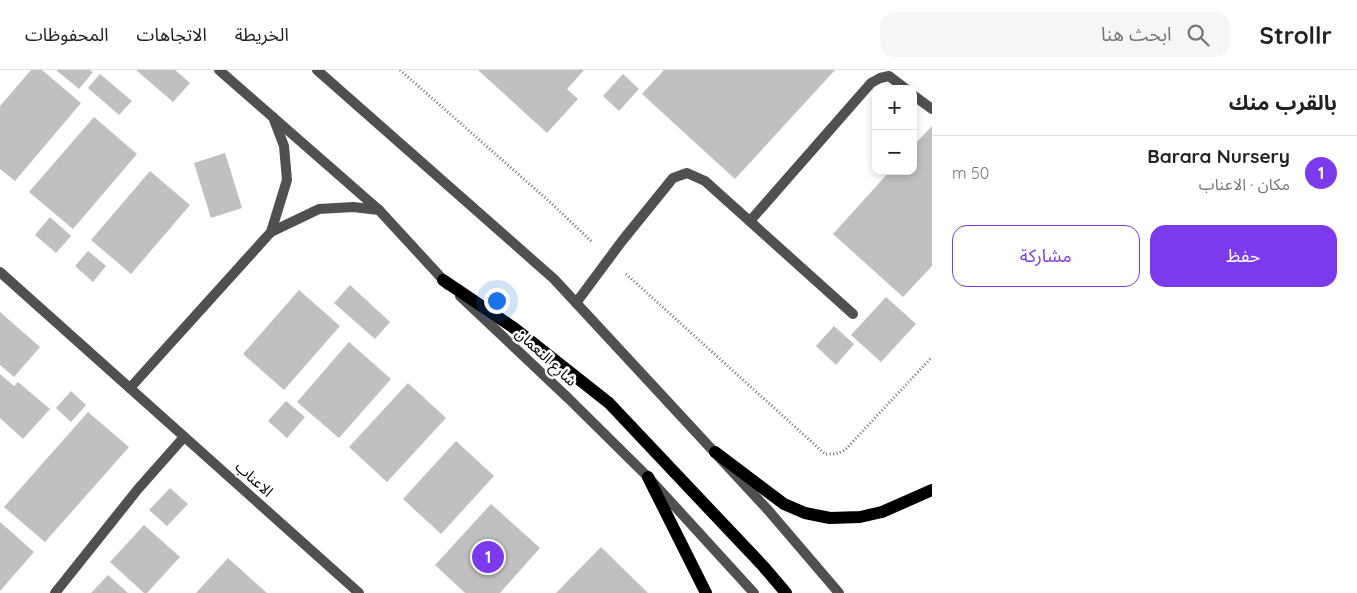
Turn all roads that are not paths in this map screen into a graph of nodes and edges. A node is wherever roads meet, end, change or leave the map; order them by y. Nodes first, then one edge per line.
1 (219, 70) edge
2 (317, 70) edge
3 (901, 85) edge
4 (917, 98) edge
5 (932, 109) edge
6 (273, 117) junction
7 (379, 210) junction
8 (750, 221) junction
9 (271, 232) junction
10 (0, 272) edge
11 (443, 280) junction
12 (576, 303) junction
13 (853, 314) dead end
14 (130, 388) junction
15 (184, 437) junction
16 (715, 452) junction
17 (648, 477) junction
18 (932, 490) edge
19 (55, 593) edge
20 (359, 593) edge
21 (706, 593) edge
22 (754, 593) edge
23 (786, 593) edge
24 (839, 593) edge

1 - 6 street, شارع النعمان
2 - 12 street
3 - 8 street
4 - 5 street
6 - 7 street, شارع النعمان
6 - 9 street
7 - 9 street
7 - 11 street, شارع النعمان
8 - 12 street
8 - 13 street
9 - 14 street
10 - 14 street, الاعناب
11 - 17 street, شارع النعمان
11 - 23 main road
12 - 16 street
14 - 15 street, الاعناب
15 - 19 street
15 - 20 street, الاعناب
16 - 18 main road
16 - 24 street
17 - 21 main road
17 - 22 street, شارع النعمان

